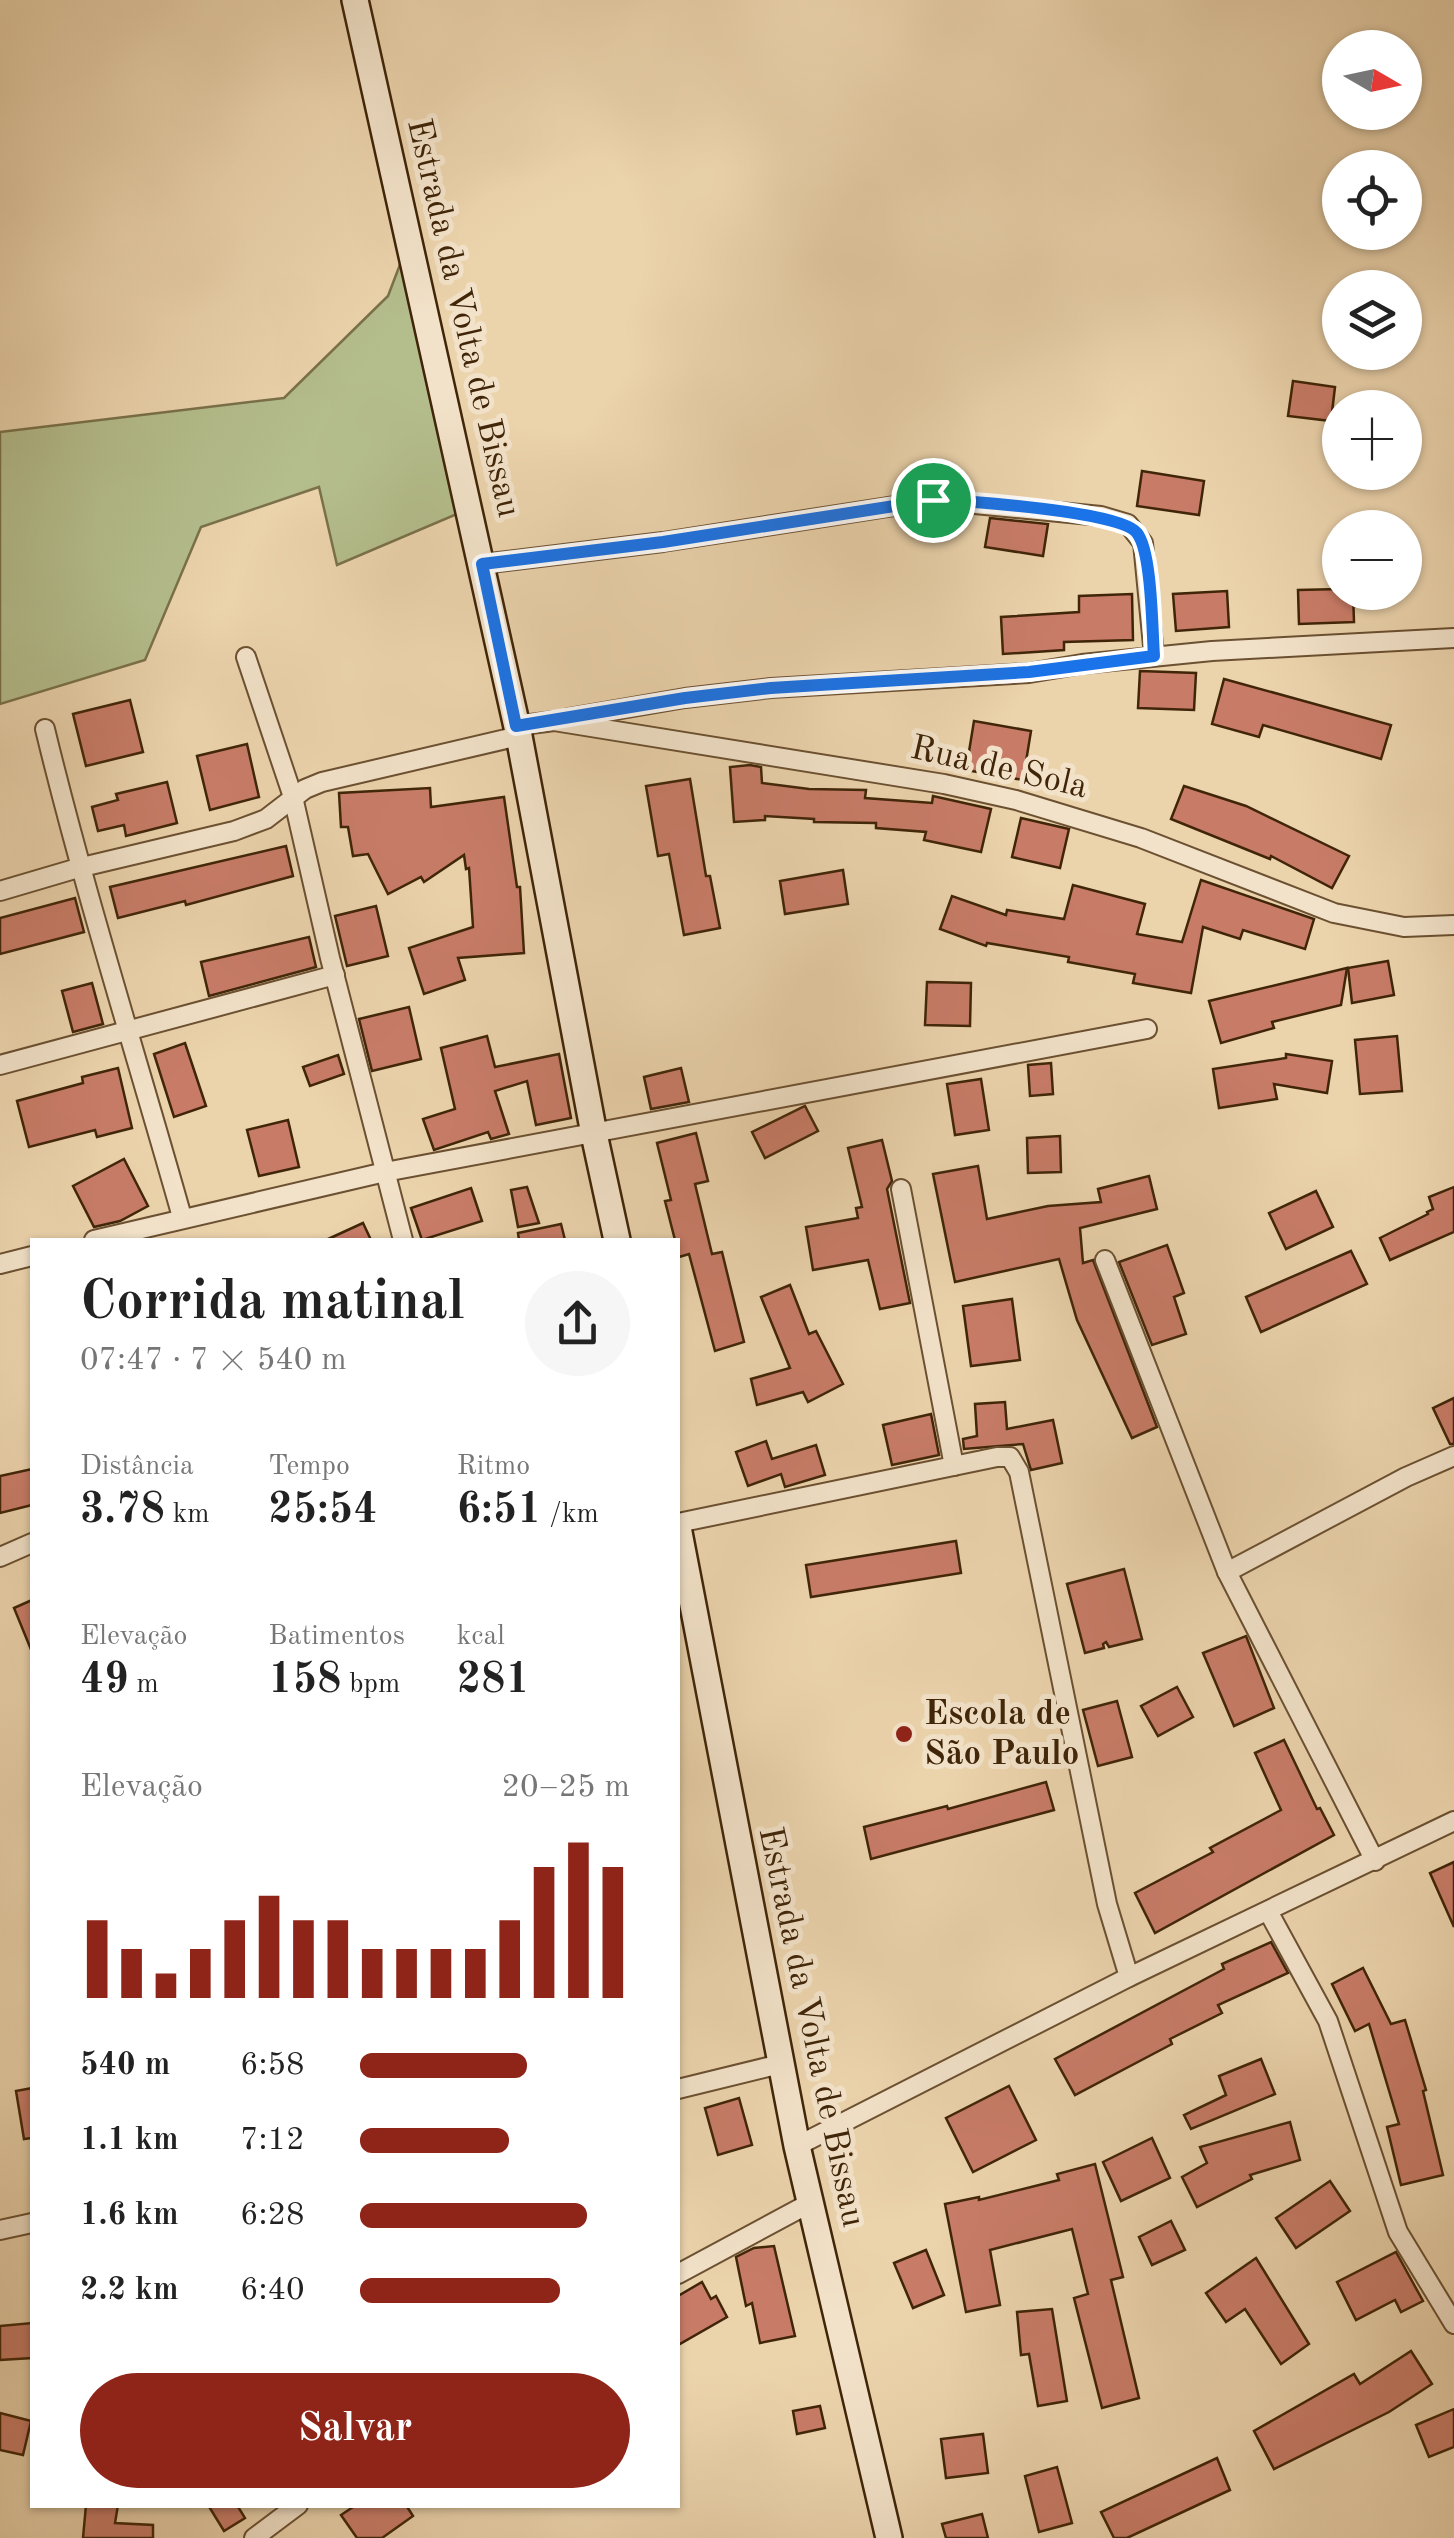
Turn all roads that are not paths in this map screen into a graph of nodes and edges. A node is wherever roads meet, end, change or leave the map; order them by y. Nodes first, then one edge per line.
1 (355, 0) edge
2 (482, 564) junction
3 (1454, 638) edge
4 (246, 656) dead end
5 (1154, 656) junction
6 (554, 721) junction
7 (45, 730) dead end
8 (517, 731) junction
9 (292, 797) junction
10 (78, 868) junction
11 (0, 892) edge
12 (1454, 925) edge
13 (334, 975) junction
14 (1147, 1029) dead end
15 (130, 1030) junction
16 (0, 1065) edge
17 (594, 1134) junction
18 (385, 1172) junction
19 (901, 1189) dead end
20 (182, 1217) junction
21 (102, 1238) edge
22 (402, 1238) edge
23 (618, 1238) edge
24 (30, 1256) edge
25 (1105, 1260) dead end
26 (0, 1264) edge
27 (1454, 1456) edge
28 (954, 1466) junction
29 (680, 1525) edge
30 (680, 1536) edge
31 (30, 1544) edge
32 (0, 1557) edge
33 (1227, 1572) junction
34 (1454, 1822) edge
35 (1375, 1861) junction
36 (1268, 1911) junction
37 (1128, 1977) junction
38 (780, 2064) junction
39 (680, 2088) edge
40 (797, 2146) junction
41 (810, 2203) junction
42 (30, 2223) edge
43 (0, 2230) edge
44 (680, 2273) edge
45 (1454, 2324) edge
46 (294, 2508) edge
47 (254, 2538) edge
48 (889, 2538) edge

1 - 2 main road, Estrada da Volta de Bissau
2 - 5 street
2 - 8 main road, Estrada da Volta de Bissau
3 - 5 street
4 - 9 street
5 - 6 street
6 - 8 street, Rua de Sola
6 - 12 street, Rua de Sola
7 - 10 street
8 - 9 street, Rua de Sola
8 - 17 main road, Estrada da Volta de Bissau
9 - 10 street, Rua de Sola
9 - 13 street
10 - 11 street, Rua de Sola
10 - 15 street
13 - 15 street
13 - 18 street
14 - 17 street
15 - 16 street
15 - 20 street
17 - 18 street
17 - 23 main road, Estrada da Volta de Bissau
18 - 20 street
18 - 22 street
19 - 28 street
20 - 21 street
24 - 26 street
25 - 33 street
27 - 33 street
28 - 29 street
28 - 37 street
30 - 38 main road, Estrada da Volta de Bissau
31 - 32 street
33 - 35 street
34 - 35 street
35 - 36 street
36 - 37 street
36 - 45 street
37 - 40 street
38 - 39 street
38 - 40 main road, Estrada da Volta de Bissau
40 - 41 main road, Estrada da Volta de Bissau
41 - 44 street
41 - 48 main road, Estrada da Volta de Bissau
42 - 43 street
46 - 47 street

